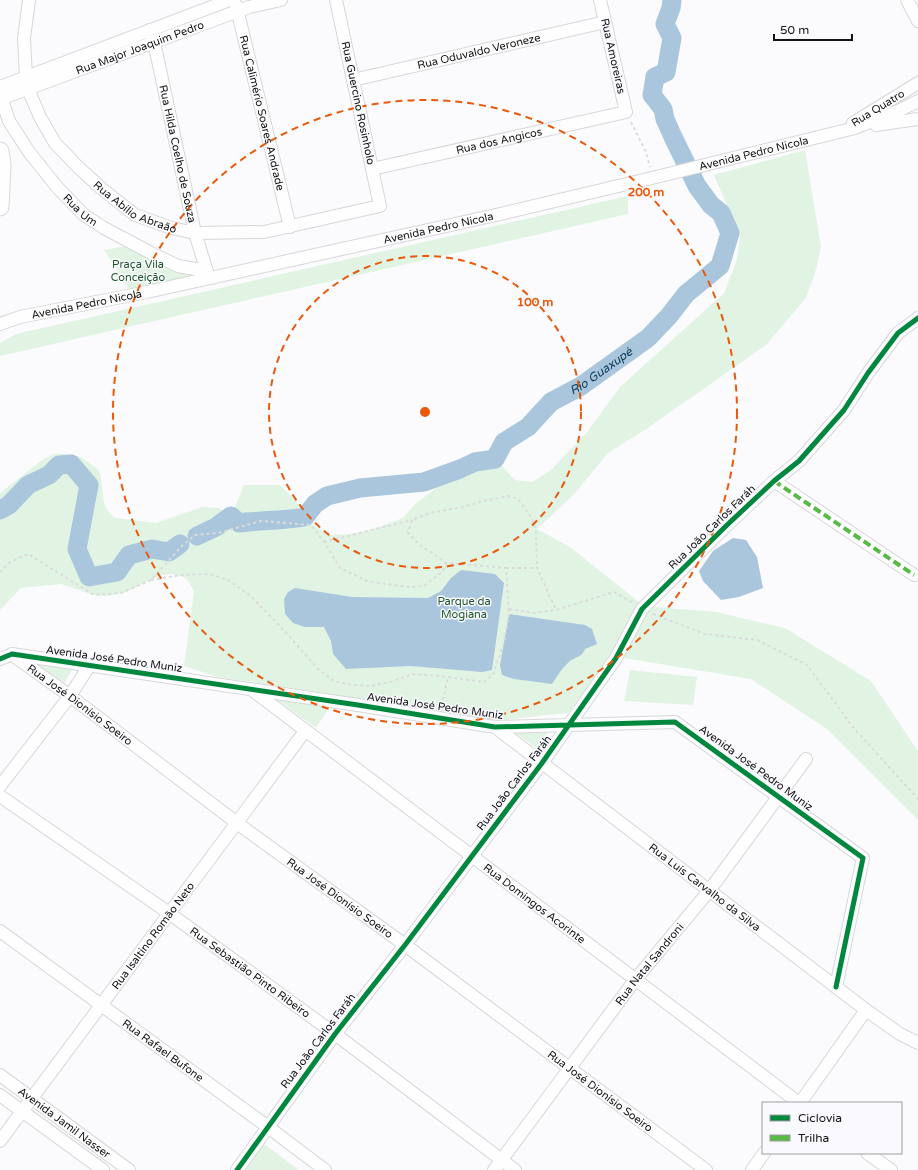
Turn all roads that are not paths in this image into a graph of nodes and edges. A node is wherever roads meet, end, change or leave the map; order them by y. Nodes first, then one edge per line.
1 (29, 0) edge
2 (230, 0) edge
3 (281, 0) edge
4 (336, 0) edge
5 (600, 0) edge
6 (906, 0) edge
7 (236, 6) edge
8 (918, 21) edge
9 (605, 22) junction
10 (150, 30) junction
11 (154, 42) junction
12 (353, 80) junction
13 (27, 83) junction
14 (918, 83) edge
15 (0, 95) edge
16 (918, 101) edge
17 (626, 112) joint
18 (918, 119) edge
19 (855, 128) junction
20 (838, 132) junction
21 (0, 151) edge
22 (372, 169) junction
23 (380, 206) joint
24 (0, 208) edge
25 (290, 227) junction
26 (195, 233) junction
27 (208, 274) junction
28 (20, 318) junction
29 (918, 318) edge
30 (0, 324) edge
31 (0, 330) edge
32 (774, 481) junction
33 (914, 575) dead end
34 (12, 654) junction
35 (0, 659) edge
36 (89, 666) junction
37 (251, 690) junction
38 (70, 696) junction
39 (569, 725) junction
40 (495, 727) junction
41 (305, 731) junction
42 (806, 759) dead end
43 (542, 763) junction
44 (0, 786) edge
45 (0, 796) edge
46 (778, 797) junction
47 (237, 823) junction
48 (472, 857) junction
49 (709, 891) junction
50 (169, 914) junction
51 (0, 931) edge
52 (405, 945) junction
53 (635, 980) junction
54 (836, 987) junction
55 (102, 1005) junction
56 (866, 1010) junction
57 (335, 1034) junction
58 (918, 1043) edge
59 (570, 1068) junction
60 (0, 1075) edge
61 (0, 1095) edge
62 (32, 1099) junction
63 (799, 1102) edge
64 (801, 1102) edge
65 (22, 1112) junction
66 (268, 1127) junction
67 (0, 1141) edge
68 (102, 1151) junction
69 (763, 1154) edge
70 (868, 1154) edge
71 (501, 1160) junction
72 (98, 1166) edge
73 (129, 1170) edge
74 (237, 1170) edge
75 (325, 1170) edge
76 (494, 1170) edge
77 (515, 1170) edge
78 (706, 1170) edge
79 (752, 1170) edge
80 (891, 1170) edge

1 - 13 street, Rua Abílio Abraão
2 - 10 street, Rua Major Joaquim Pedro
3 - 7 street, Rua Major Joaquim Pedro
4 - 12 street, Rua Guercino Rosinholo
5 - 9 street, Rua Amoreiras
6 - 8 street
7 - 11 street, Rua Major Joaquim Pedro
7 - 25 street, Rua Calimério Soares Andrade
9 - 12 street, Rua Oduvaldo Veroneze
9 - 17 street, Rua Amoreiras
10 - 11 street, Rua Hilda Coelho de Souza
10 - 13 street, Rua Major Joaquim Pedro
11 - 13 street, Rua Major Joaquim Pedro
11 - 26 street, Rua Hilda Coelho de Souza
12 - 22 street, Rua Guercino Rosinholo
13 - 15 street, Rua Major Joaquim Pedro
13 - 26 street, Rua Abílio Abraão
14 - 20 street, Rua Quatro
15 - 27 street, Rua Um
16 - 19 street, Avenida Pedro Nicola
17 - 22 street, Rua dos Angicos
18 - 19 street, Avenida Pedro Nicola
19 - 20 street, Avenida Pedro Nicola
20 - 27 street, Avenida Pedro Nicola
21 - 24 main road
22 - 23 street, Rua Guercino Rosinholo
23 - 25 street, Rua Abílio Abraão
25 - 26 street, Rua Abílio Abraão
26 - 27 street, Rua Hilda Coelho de Souza
27 - 28 street, Avenida Pedro Nicola
28 - 30 street, Avenida Pedro Nicola
28 - 31 street, Avenida Pedro Nicola
29 - 32 street, Rua João Carlos Faráh
32 - 33 street
32 - 39 street, Rua João Carlos Faráh
34 - 35 street
34 - 36 street, Avenida José Pedro Muniz
34 - 38 street, Rua José Dionísio Soeiro
36 - 37 street, Avenida José Pedro Muniz
36 - 38 street
37 - 40 street, Avenida José Pedro Muniz
37 - 41 street, Rua Domingos Acorinte
38 - 44 street
38 - 47 street, Rua José Dionísio Soeiro
39 - 40 street, Avenida José Pedro Muniz
39 - 43 street, Rua João Carlos Faráh
39 - 46 street, Avenida José Pedro Muniz
40 - 43 street, Rua Luís Carvalho da Silva
41 - 47 street, Rua Isaltino Romão Neto
41 - 48 street, Rua Domingos Acorinte
42 - 46 street, Rua Natal Sandroni
43 - 48 street, Rua João Carlos Faráh
43 - 49 street, Rua Luís Carvalho da Silva
45 - 50 street, Rua Sebastião Pinto Ribeiro
46 - 49 street, Rua Natal Sandroni
46 - 54 street, Avenida José Pedro Muniz
47 - 50 street, Rua Isaltino Romão Neto
47 - 52 street, Rua José Dionísio Soeiro
48 - 52 street, Rua João Carlos Faráh
48 - 53 street, Rua Domingos Acorinte
49 - 53 street, Rua Natal Sandroni
49 - 54 street, Rua Luís Carvalho da Silva
50 - 55 street, Rua Isaltino Romão Neto
50 - 57 street, Rua Sebastião Pinto Ribeiro
51 - 55 street, Rua Rafael Bufone
52 - 57 street, Rua João Carlos Faráh
52 - 59 street, Rua José Dionísio Soeiro
53 - 59 street, Rua Natal Sandroni
53 - 63 street, Rua Domingos Acorinte
54 - 56 street, Rua Luís Carvalho da Silva
55 - 62 street, Rua Isaltino Romão Neto
55 - 66 street, Rua Rafael Bufone
56 - 58 street, Rua Luís Carvalho da Silva
56 - 64 street
57 - 66 street, Rua João Carlos Faráh
57 - 71 street, Rua Sebastião Pinto Ribeiro
59 - 71 street, Rua Natal Sandroni
59 - 78 street, Rua José Dionísio Soeiro
60 - 62 street, Avenida Jamil Nasser
61 - 65 street, Avenida Jamil Nasser
62 - 65 street, Rua Isaltino Romão Neto
62 - 68 street, Avenida Jamil Nasser
65 - 67 street, Rua Isaltino Romão Neto
65 - 72 street, Avenida Jamil Nasser
66 - 74 street, Rua João Carlos Faráh
66 - 75 street, Rua Rafael Bufone
68 - 72 street
68 - 73 street, Avenida Jamil Nasser
69 - 79 street
70 - 80 street
71 - 76 street, Rua Natal Sandroni
71 - 77 street, Rua Sebastião Pinto Ribeiro

